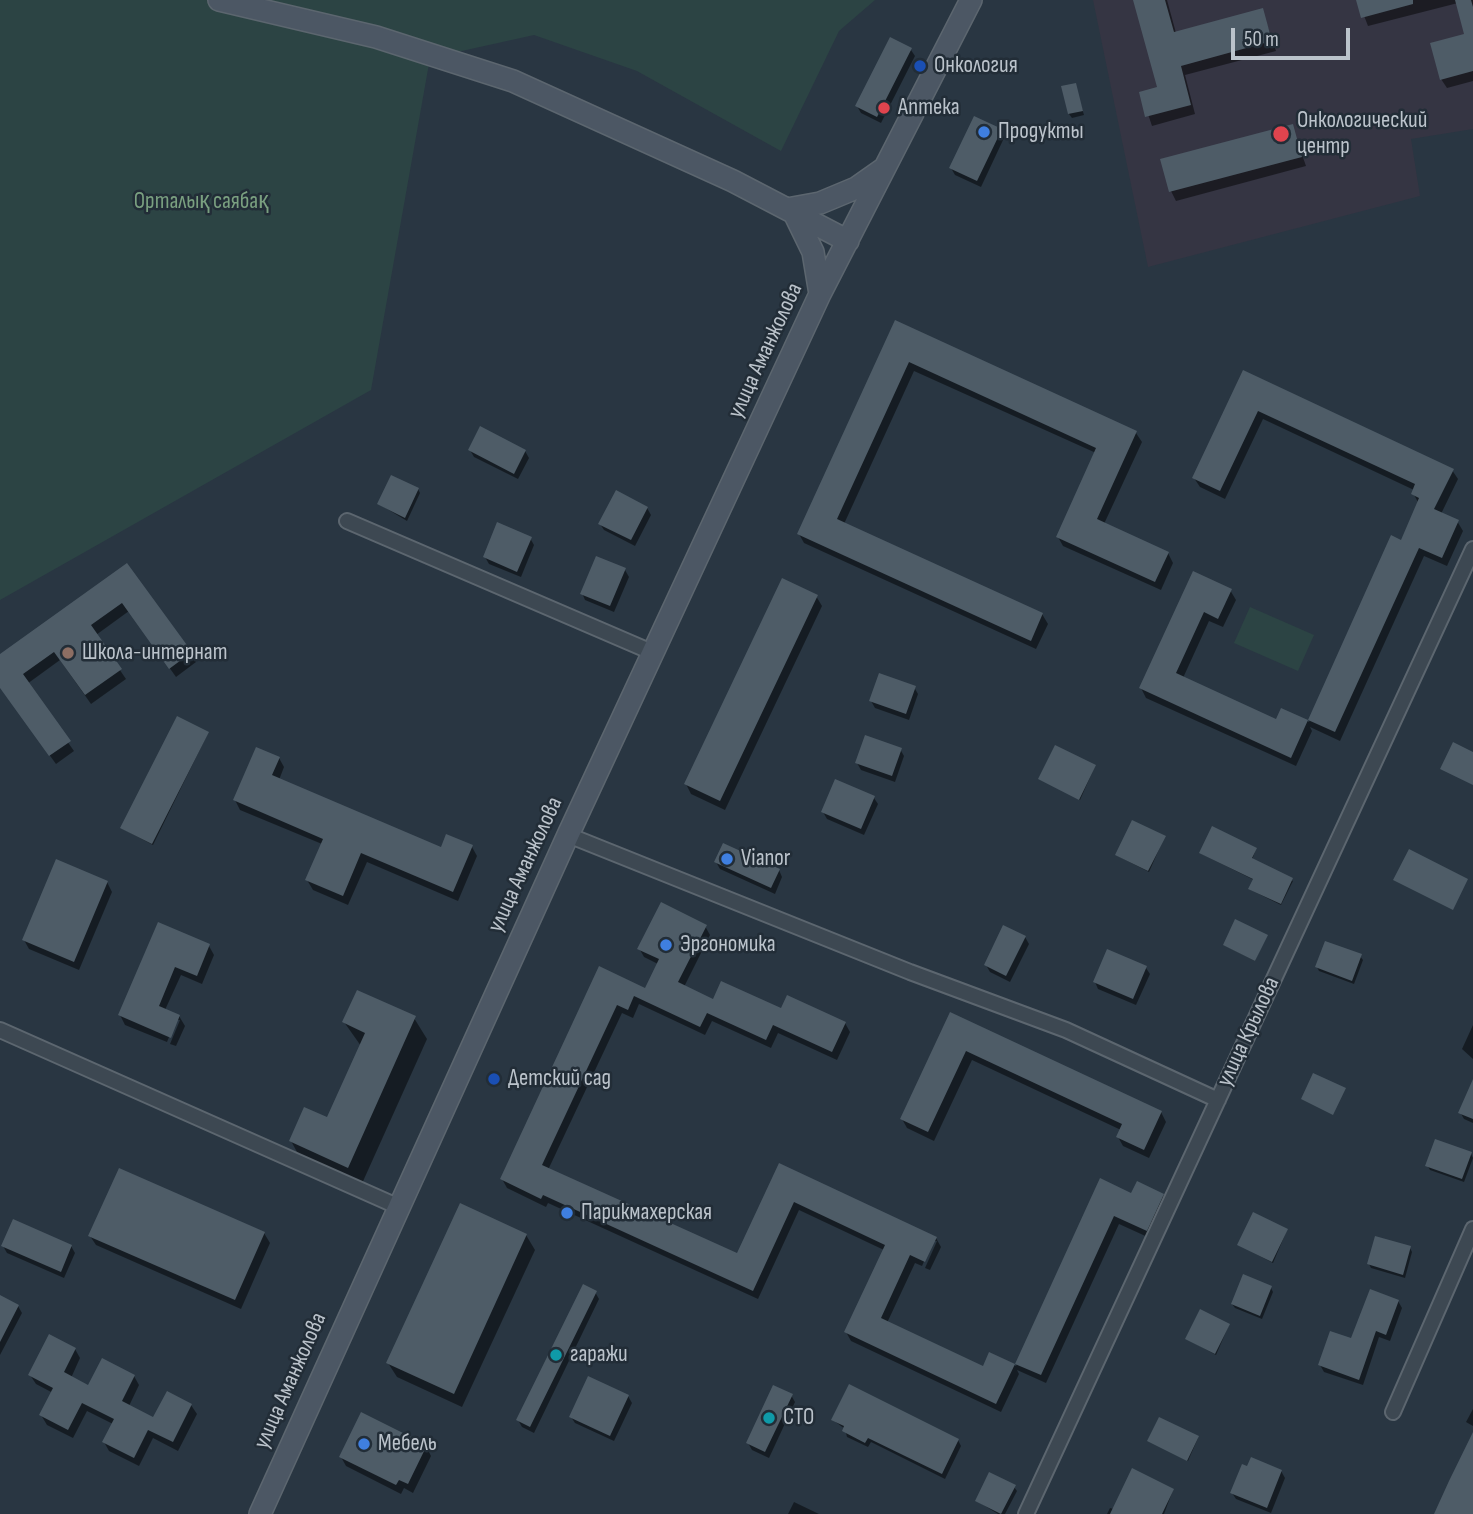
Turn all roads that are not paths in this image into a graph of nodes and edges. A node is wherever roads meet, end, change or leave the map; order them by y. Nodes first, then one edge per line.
1 (219, 0) edge
2 (971, 0) edge
3 (883, 169) junction
4 (791, 211) junction
5 (848, 241) junction
6 (820, 294) junction
7 (347, 521) dead end
8 (1473, 550) edge
9 (654, 653) junction
10 (568, 835) junction
11 (0, 1030) edge
12 (1218, 1100) junction
13 (399, 1207) junction
14 (1473, 1229) edge
15 (1470, 1245) edge
16 (1393, 1412) dead end
17 (260, 1514) edge
18 (1026, 1514) edge

1 - 4 main road
2 - 3 main road
3 - 4 main road
3 - 5 main road, улица Аманжолова
4 - 5 main road
4 - 6 main road
5 - 6 main road, улица Аманжолова
6 - 9 main road, улица Аманжолова
7 - 9 street
8 - 12 street, улица Крылова
9 - 10 main road, улица Аманжолова
10 - 12 street
10 - 13 main road, улица Аманжолова
11 - 13 street
12 - 18 street, улица Крылова
13 - 17 main road, улица Аманжолова
14 - 15 street
15 - 16 street

